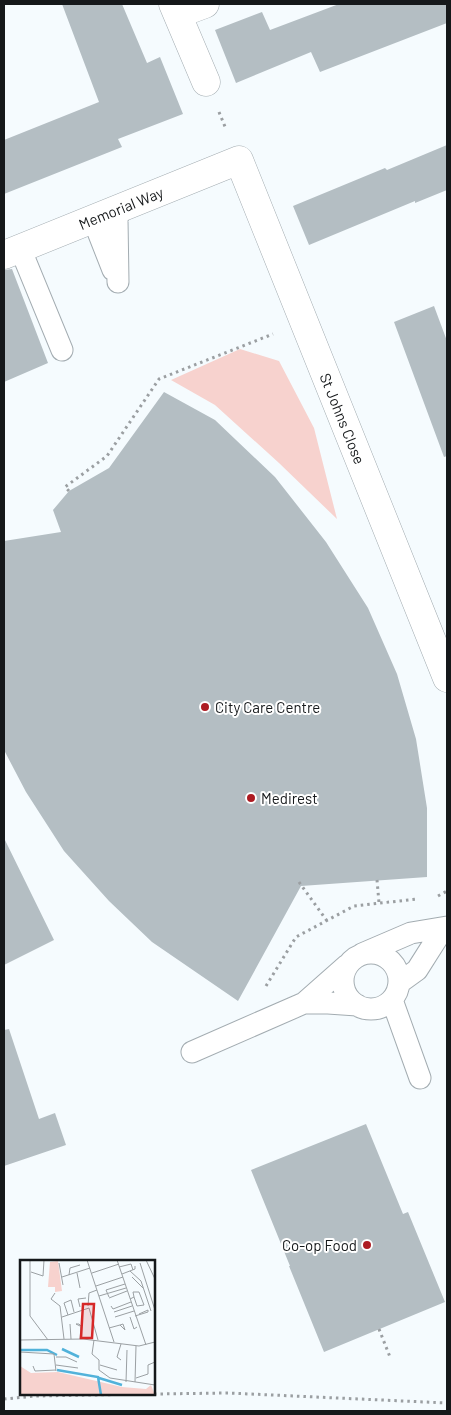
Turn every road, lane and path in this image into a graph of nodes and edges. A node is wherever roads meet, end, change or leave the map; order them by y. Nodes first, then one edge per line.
1 (204, 4) edge
2 (175, 9) edge
3 (206, 82) joint
4 (239, 160) junction
5 (121, 208) junction
6 (94, 219) junction
7 (12, 251) edge
8 (304, 322) junction
9 (62, 350) dead end
10 (69, 491) dead end
11 (447, 678) edge
12 (377, 880) dead end
13 (299, 882) dead end
14 (447, 891) edge
15 (436, 897) dead end
16 (418, 899) dead end
17 (379, 903) junction
18 (327, 921) junction
19 (445, 928) edge
20 (354, 960) junction
21 (263, 992) dead end
22 (381, 999) junction
23 (304, 1003) junction
24 (192, 1052) dead end
25 (379, 1329) dead end
26 (390, 1357) dead end
27 (155, 1394) edge
28 (91, 1395) edge
29 (4, 1399) edge
30 (447, 1403) edge

1 - 2 street
2 - 3 street
3 - 4 path
4 - 5 street, Memorial Way
4 - 8 street, St Johns Close
5 - 6 street, Memorial Way
5 - 6 lane
6 - 7 street, Memorial Way
7 - 9 lane
8 - 10 path
8 - 11 street, St Johns Close
12 - 17 path
13 - 18 path
14 - 15 path
16 - 17 path
17 - 18 path
18 - 21 path
19 - 20 lane
19 - 22 lane
20 - 22 lane
20 - 22 lane
20 - 23 lane
22 - 23 lane
23 - 24 lane
25 - 26 path
27 - 30 path
28 - 29 path

